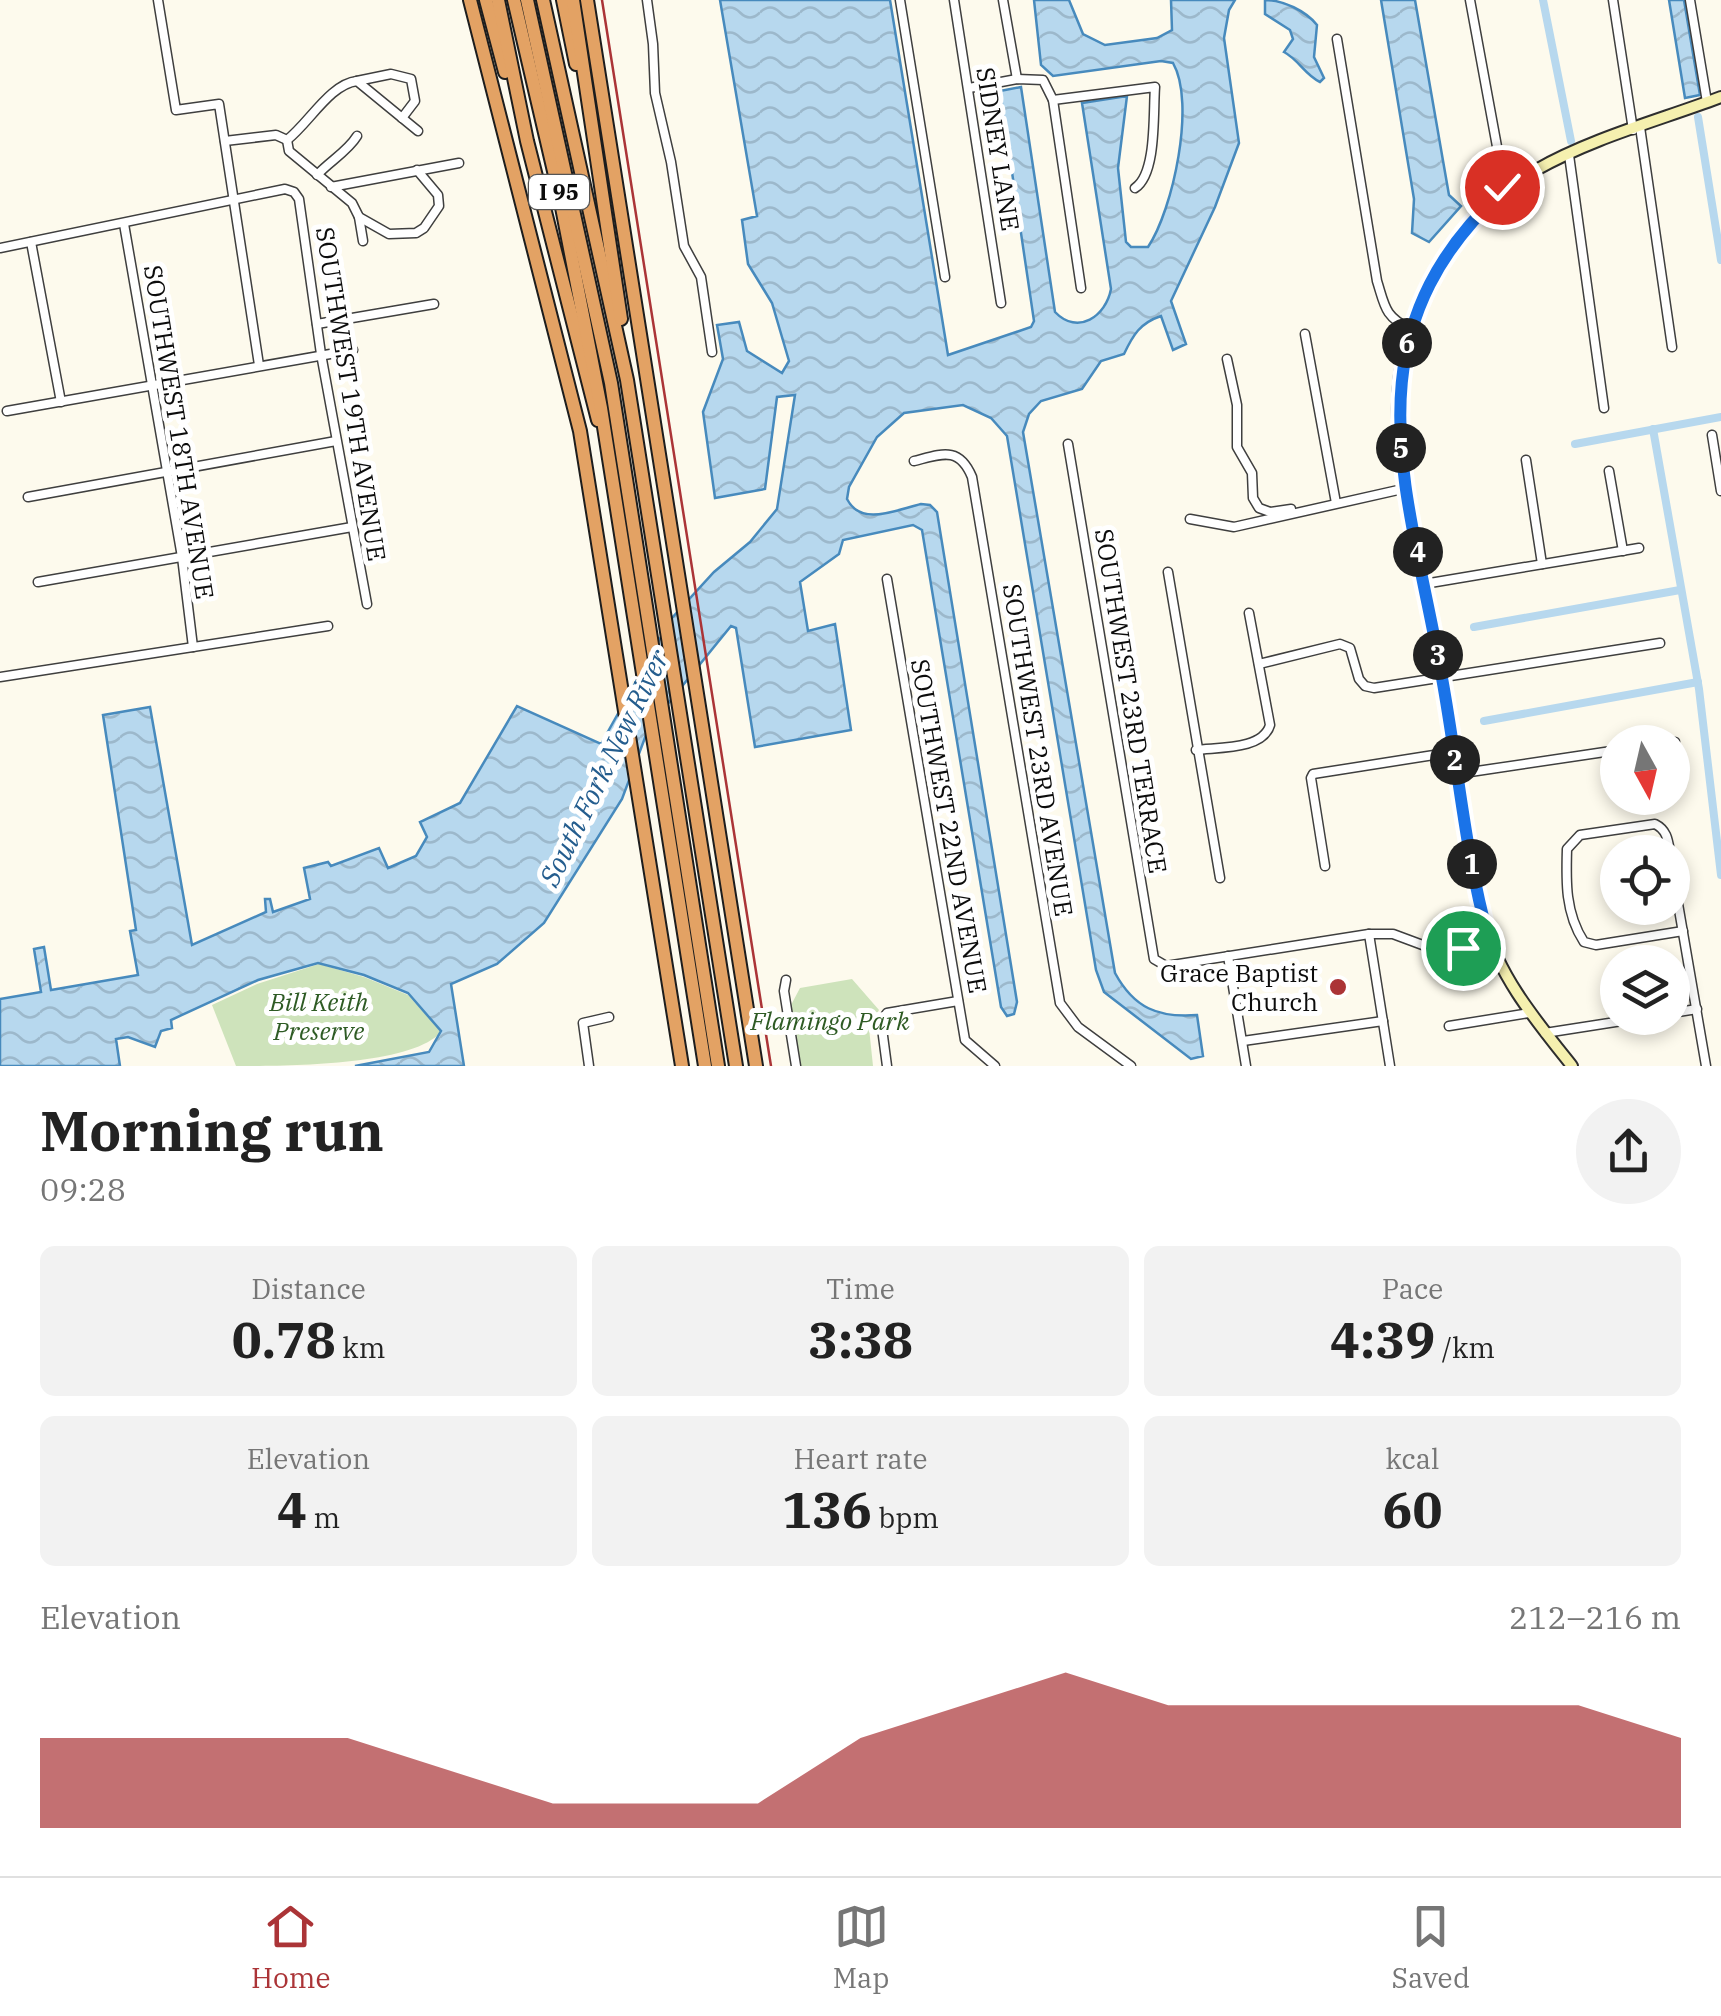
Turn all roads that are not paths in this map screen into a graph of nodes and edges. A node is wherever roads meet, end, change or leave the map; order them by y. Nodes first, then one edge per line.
1 (158, 0) edge
2 (463, 0) edge
3 (470, 0) edge
4 (486, 0) edge
5 (498, 0) edge
6 (514, 0) edge
7 (528, 0) edge
8 (540, 0) edge
9 (563, 0) edge
10 (587, 0) edge
11 (647, 0) edge
12 (900, 0) edge
13 (954, 0) edge
14 (1003, 0) edge
15 (1470, 0) edge
16 (1613, 0) edge
17 (1690, 0) edge
18 (575, 7) edge
19 (1336, 39) dead end
20 (484, 61) junction
21 (1017, 79) junction
22 (357, 81) junction
23 (969, 88) junction
24 (1721, 97) edge
25 (1054, 100) junction
26 (1708, 102) junction
27 (402, 118) junction
28 (1636, 128) junction
29 (418, 131) dead end
30 (357, 136) dead end
31 (287, 140) junction
32 (225, 141) junction
33 (527, 141) junction
34 (1570, 155) junction
35 (459, 163) dead end
36 (599, 164) junction
37 (417, 170) junction
38 (317, 174) junction
39 (331, 187) junction
40 (1135, 188) dead end
41 (1504, 190) junction
42 (234, 198) junction
43 (359, 217) junction
44 (124, 224) junction
45 (363, 241) dead end
46 (31, 242) junction
47 (0, 248) edge
48 (945, 278) dead end
49 (1081, 288) dead end
50 (434, 304) dead end
51 (1001, 304) dead end
52 (318, 324) junction
53 (1410, 328) junction
54 (1305, 334) dead end
55 (1672, 347) dead end
56 (353, 350) dead end
57 (712, 352) dead end
58 (321, 354) junction
59 (1227, 359) dead end
60 (624, 361) junction
61 (258, 365) junction
62 (609, 383) junction
63 (150, 385) junction
64 (61, 402) junction
65 (1604, 408) dead end
66 (8, 411) dead end
67 (1712, 434) dead end
68 (336, 441) junction
69 (1068, 444) dead end
70 (1526, 460) dead end
71 (914, 461) dead end
72 (1610, 471) dead end
73 (166, 472) junction
74 (1407, 488) junction
75 (1721, 490) edge
76 (28, 497) dead end
77 (1336, 503) junction
78 (1310, 508) junction
79 (1190, 519) dead end
80 (352, 527) junction
81 (1639, 548) dead end
82 (1622, 551) junction
83 (182, 557) junction
84 (1542, 564) junction
85 (1168, 572) dead end
86 (887, 579) dead end
87 (38, 582) dead end
88 (1424, 584) junction
89 (366, 604) dead end
90 (1250, 613) dead end
91 (328, 626) dead end
92 (1660, 643) dead end
93 (193, 646) junction
94 (1259, 664) junction
95 (0, 677) edge
96 (1442, 679) junction
97 (1196, 750) junction
98 (1454, 752) junction
99 (1600, 753) edge
100 (1457, 774) junction
101 (1664, 835) edge
102 (1325, 866) dead end
103 (1220, 878) dead end
104 (1682, 925) edge
105 (1683, 931) junction
106 (1370, 934) junction
107 (1489, 940) junction
108 (1228, 956) junction
109 (786, 980) dead end
110 (722, 998) junction
111 (958, 1001) junction
112 (1697, 1009) junction
113 (1690, 1010) edge
114 (1529, 1013) junction
115 (609, 1017) dead end
116 (1383, 1021) junction
117 (1600, 1024) edge
118 (1449, 1026) dead end
119 (1545, 1033) junction
120 (1243, 1042) junction
121 (589, 1066) edge
122 (682, 1066) edge
123 (705, 1066) edge
124 (718, 1066) edge
125 (728, 1066) edge
126 (736, 1066) edge
127 (756, 1066) edge
128 (796, 1066) edge
129 (888, 1066) edge
130 (995, 1066) edge
131 (1131, 1066) edge
132 (1246, 1066) edge
133 (1390, 1066) edge
134 (1572, 1066) edge
135 (1706, 1066) edge

1 - 32 street
2 - 20 highway
3 - 20 highway
4 - 33 highway
5 - 33 highway
6 - 62 highway, I 95
7 - 62 highway
8 - 60 highway, I 95
8 - 62 highway
9 - 36 highway
10 - 127 highway
11 - 57 street
12 - 48 street
13 - 23 street, SIDNEY LANE
14 - 21 street
15 - 41 street
16 - 28 street
17 - 26 street
18 - 36 highway
19 - 53 street
20 - 122 highway
21 - 23 street
21 - 25 street
22 - 27 street
22 - 27 street
22 - 31 street
23 - 51 street, SIDNEY LANE
24 - 26 street
25 - 40 street
25 - 49 street
26 - 28 street
27 - 29 street
28 - 34 street
28 - 55 street
30 - 38 street
31 - 32 street
31 - 38 street
32 - 42 street
33 - 62 highway
34 - 41 street
34 - 65 street
35 - 37 street
36 - 60 highway
37 - 39 street
37 - 43 street
38 - 39 street
39 - 43 street
41 - 53 street
42 - 44 street
42 - 52 street, SOUTHWEST 19TH AVENUE
42 - 61 street
43 - 45 street
44 - 46 street
44 - 63 street, SOUTHWEST 18TH AVENUE
46 - 47 street
46 - 64 street
50 - 52 street
52 - 58 street, SOUTHWEST 19TH AVENUE
53 - 74 street
54 - 77 street
56 - 58 street
58 - 61 street
58 - 68 street, SOUTHWEST 19TH AVENUE
59 - 78 street
60 - 62 highway, I 95
61 - 63 street
62 - 110 highway, I 95
62 - 123 highway
62 - 124 highway
63 - 64 street
63 - 73 street, SOUTHWEST 18TH AVENUE
64 - 66 street
67 - 75 street
68 - 73 street
68 - 80 street, SOUTHWEST 19TH AVENUE
69 - 108 street, SOUTHWEST 23RD TERRACE
70 - 84 street
71 - 131 street, SOUTHWEST 23RD AVENUE
72 - 82 street
73 - 76 street
73 - 83 street, SOUTHWEST 18TH AVENUE
74 - 77 street
74 - 88 street
77 - 78 street
78 - 79 street
80 - 83 street
80 - 89 street, SOUTHWEST 19TH AVENUE
81 - 82 street
82 - 84 street
83 - 87 street
83 - 93 street, SOUTHWEST 18TH AVENUE
84 - 88 street
85 - 97 street
86 - 111 street, SOUTHWEST 22ND AVENUE
88 - 96 street
90 - 94 street
91 - 93 street
92 - 96 street
93 - 95 street
94 - 96 street
94 - 97 street
96 - 98 street
97 - 103 street
98 - 100 street
98 - 102 street
99 - 100 street
100 - 107 street
101 - 105 street
104 - 105 street
105 - 112 street
106 - 107 street
106 - 108 street
106 - 116 street
107 - 114 street
108 - 120 street
109 - 128 street
110 - 125 highway
110 - 126 highway, I 95
111 - 129 street
111 - 130 street, SOUTHWEST 22ND AVENUE
112 - 113 street
112 - 135 street
114 - 118 street
114 - 119 street
115 - 121 street
116 - 120 street
116 - 133 street
117 - 119 street
119 - 134 street
120 - 132 street

